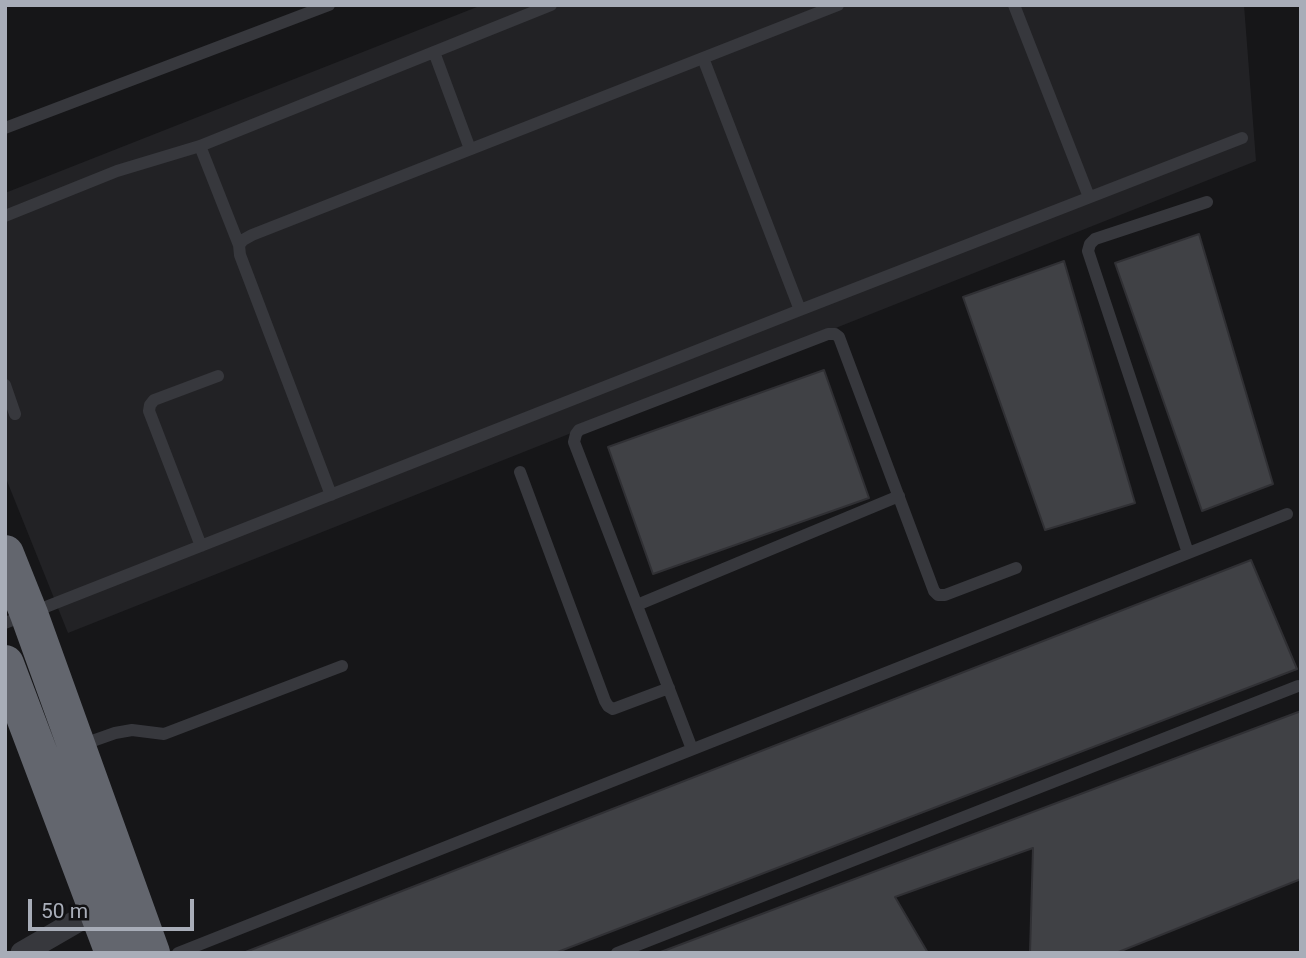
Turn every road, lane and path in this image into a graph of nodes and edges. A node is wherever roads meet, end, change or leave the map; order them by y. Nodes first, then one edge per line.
1 (329, 5) edge
2 (551, 5) edge
3 (1014, 5) edge
4 (832, 6) edge
5 (434, 52) junction
6 (703, 58) junction
7 (5, 128) edge
8 (1242, 138) dead end
9 (200, 146) junction
10 (471, 149) junction
11 (1089, 197) junction
12 (1207, 202) dead end
13 (5, 216) edge
14 (239, 245) junction
15 (800, 310) junction
16 (218, 376) dead end
17 (5, 385) edge
18 (15, 414) dead end
19 (520, 472) dead end
20 (331, 495) junction
21 (898, 496) junction
22 (1287, 514) dead end
23 (201, 546) junction
24 (1188, 553) junction
25 (5, 554) edge
26 (1016, 568) dead end
27 (637, 605) junction
28 (17, 618) edge
29 (5, 664) edge
30 (342, 666) dead end
31 (1298, 687) dead end
32 (669, 688) junction
33 (77, 747) junction
34 (692, 749) junction
35 (98, 909) junction
36 (22, 953) edge
37 (114, 953) edge
38 (151, 953) edge
39 (178, 953) edge
40 (617, 953) edge

1 - 7 lane
2 - 5 lane
3 - 11 lane
4 - 6 lane
5 - 9 lane
5 - 10 lane
6 - 10 lane
6 - 15 lane
8 - 11 lane
9 - 13 lane
9 - 14 lane
10 - 14 lane
11 - 15 lane
12 - 24 lane
14 - 20 lane
15 - 20 lane
16 - 23 lane
17 - 18 lane
19 - 32 lane
20 - 23 lane
21 - 26 lane
21 - 27 lane
21 - 27 lane
22 - 24 lane
23 - 28 lane
24 - 34 lane
25 - 28 highway
27 - 32 lane
28 - 33 highway
29 - 35 highway
30 - 33 lane
31 - 40 lane
32 - 34 lane
33 - 38 highway
34 - 39 lane
35 - 36 street
35 - 37 highway

